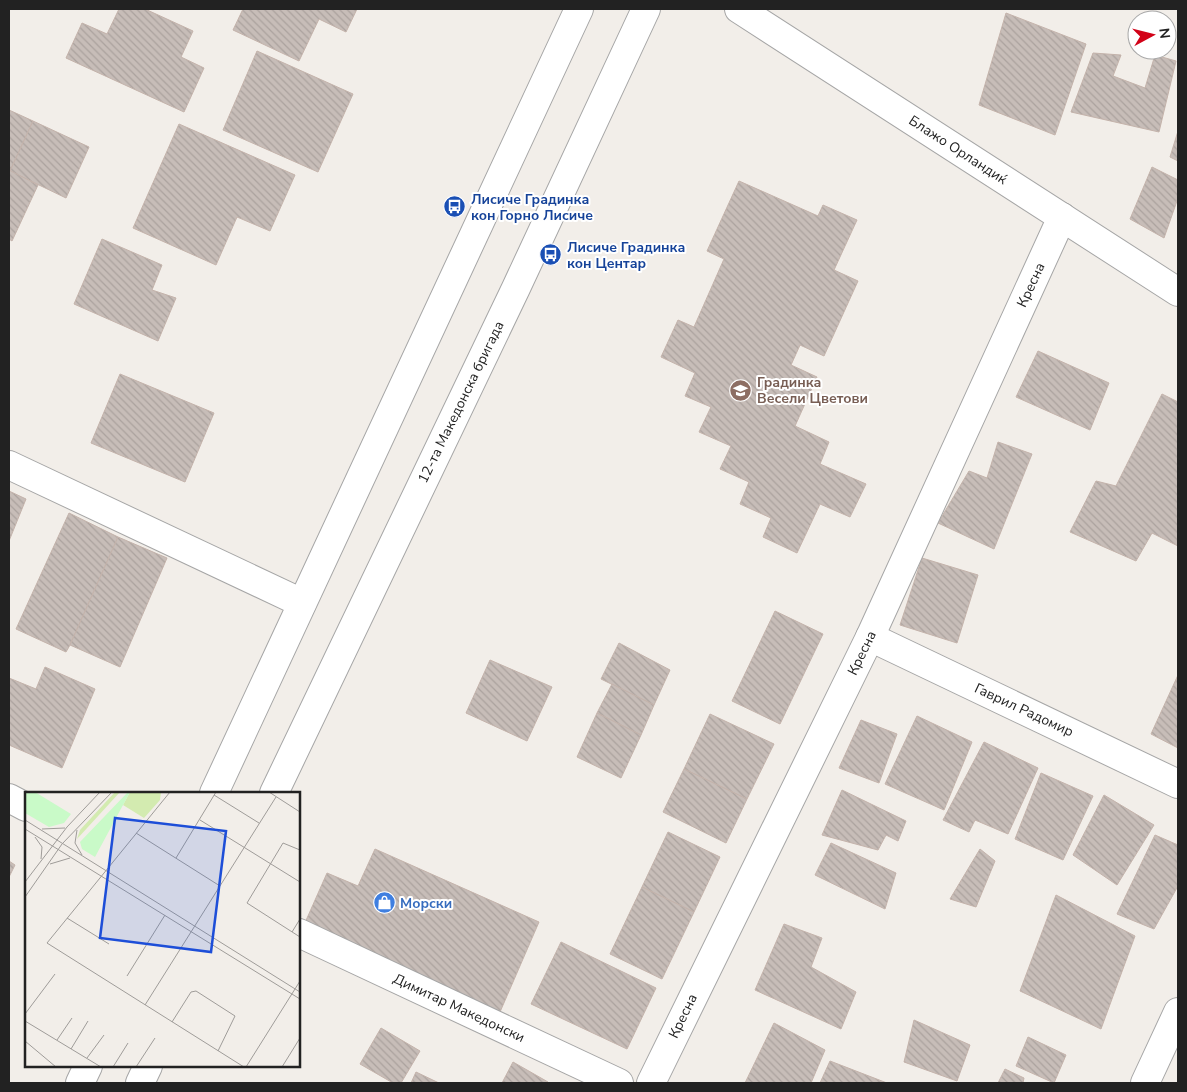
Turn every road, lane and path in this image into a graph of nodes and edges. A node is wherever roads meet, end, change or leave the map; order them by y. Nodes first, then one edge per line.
1 (579, 9) edge
2 (646, 9) edge
3 (739, 9) edge
4 (1062, 217) junction
5 (1178, 292) edge
6 (9, 465) edge
7 (302, 603) junction
8 (870, 637) junction
9 (1178, 784) edge
10 (214, 792) edge
11 (274, 792) edge
12 (9, 798) edge
13 (25, 806) edge
14 (300, 933) edge
15 (1178, 1012) edge
16 (88, 1067) edge
17 (148, 1067) edge
18 (80, 1083) edge
19 (140, 1083) edge
20 (619, 1083) edge
21 (650, 1083) edge
22 (1145, 1083) edge

1 - 7 street
2 - 11 street, 12-та Македонска бригада
3 - 4 street, Блажо Орландиќ
4 - 5 street, Блажо Орландиќ
4 - 8 street, Кресна
6 - 7 street
7 - 10 street
8 - 9 street, Гаврил Радомир
8 - 21 street, Кресна
12 - 13 street
14 - 20 street, Димитар Македонски
15 - 22 street
16 - 18 street
17 - 19 street

